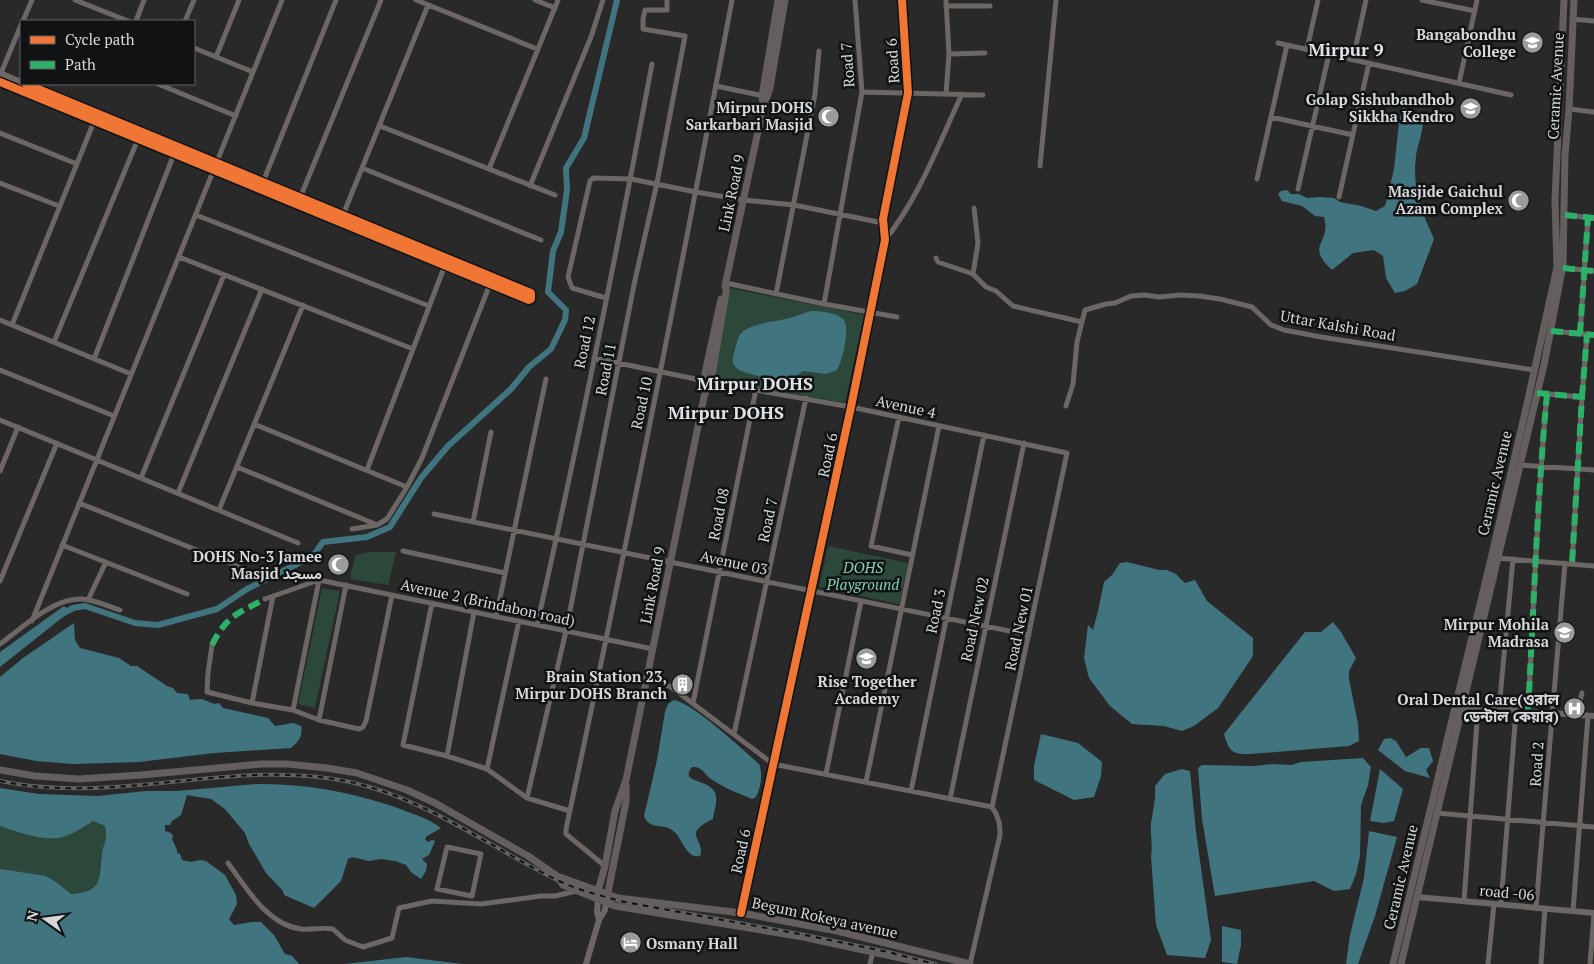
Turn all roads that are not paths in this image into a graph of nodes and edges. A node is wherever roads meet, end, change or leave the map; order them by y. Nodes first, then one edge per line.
1 (32, 0) edge
2 (75, 0) edge
3 (144, 0) edge
4 (194, 0) edge
5 (239, 0) edge
6 (282, 0) edge
7 (336, 0) edge
8 (381, 0) edge
9 (416, 0) edge
10 (535, 0) edge
11 (558, 0) edge
12 (603, 0) edge
13 (667, 0) edge
14 (732, 0) edge
15 (778, 0) edge
16 (786, 0) edge
17 (855, 0) edge
18 (902, 0) edge
19 (1056, 0) edge
20 (1318, 0) edge
21 (1366, 0) edge
22 (1422, 0) edge
23 (1478, 0) edge
24 (1564, 0) edge
25 (1574, 0) edge
26 (946, 3) edge
27 (428, 5) junction
28 (990, 6) dead end
29 (555, 8) junction
30 (1475, 11) junction
31 (1572, 19) junction
32 (23, 20) edge
33 (125, 20) edge
34 (136, 20) edge
35 (185, 20) edge
36 (1594, 21) edge
37 (20, 27) edge
38 (1278, 43) dead end
39 (1287, 45) junction
40 (195, 48) edge
41 (1307, 49) junction
42 (537, 50) junction
43 (819, 50) dead end
44 (985, 53) dead end
45 (949, 54) junction
46 (1329, 54) junction
47 (216, 57) junction
48 (1353, 59) junction
49 (1369, 63) junction
50 (652, 64) dead end
51 (253, 72) junction
52 (0, 73) edge
53 (0, 82) edge
54 (20, 82) edge
55 (1459, 83) junction
56 (28, 85) edge
57 (160, 85) edge
58 (716, 86) junction
59 (862, 92) junction
60 (908, 93) junction
61 (946, 94) junction
62 (962, 94) junction
63 (983, 95) dead end
64 (1512, 95) dead end
65 (764, 96) junction
66 (1569, 109) junction
67 (1594, 112) edge
68 (97, 114) junction
69 (236, 116) junction
70 (1270, 117) junction
71 (94, 122) junction
72 (380, 126) junction
73 (1312, 126) junction
74 (0, 132) edge
75 (1353, 135) junction
76 (138, 139) junction
77 (174, 154) junction
78 (217, 162) junction
79 (77, 164) junction
80 (1040, 166) dead end
81 (362, 168) junction
82 (489, 169) junction
83 (214, 170) junction
84 (631, 178) junction
85 (1257, 180) dead end
86 (0, 182) edge
87 (263, 182) junction
88 (657, 183) junction
89 (530, 186) junction
90 (1298, 189) dead end
91 (696, 192) junction
92 (554, 196) dead end
93 (1339, 197) dead end
94 (300, 198) junction
95 (743, 200) junction
96 (794, 205) junction
97 (59, 206) junction
98 (974, 208) dead end
99 (840, 214) junction
100 (196, 215) junction
101 (343, 215) junction
102 (1565, 215) junction
103 (1588, 217) junction
104 (1594, 218) edge
105 (883, 223) junction
106 (542, 240) dead end
107 (885, 240) junction
108 (179, 257) junction
109 (936, 258) dead end
110 (445, 266) junction
111 (1563, 268) junction
112 (1585, 270) junction
113 (1594, 271) edge
114 (224, 274) junction
115 (973, 274) junction
116 (726, 283) junction
117 (490, 284) junction
118 (262, 289) junction
119 (776, 294) junction
120 (606, 298) junction
121 (824, 304) junction
122 (303, 305) junction
123 (429, 306) junction
124 (869, 312) junction
125 (897, 317) dead end
126 (0, 320) edge
127 (1082, 322) junction
128 (12, 325) junction
129 (1551, 331) junction
130 (1580, 334) junction
131 (1587, 334) junction
132 (1594, 335) edge
133 (54, 342) junction
134 (413, 349) junction
135 (594, 358) junction
136 (94, 359) junction
137 (619, 363) junction
138 (0, 370) edge
139 (1534, 370) junction
140 (660, 372) junction
141 (131, 374) junction
142 (546, 379) dead end
143 (707, 381) junction
144 (756, 389) junction
145 (1537, 393) junction
146 (1547, 394) junction
147 (1582, 397) junction
148 (806, 398) junction
149 (1066, 406) dead end
150 (852, 407) junction
151 (114, 416) junction
152 (899, 417) junction
153 (0, 420) edge
154 (254, 424) junction
155 (940, 426) junction
156 (18, 428) junction
157 (491, 432) dead end
158 (984, 435) junction
159 (57, 443) junction
160 (1024, 444) junction
161 (1068, 453) joint
162 (96, 460) junction
163 (1520, 465) junction
164 (1540, 466) junction
165 (237, 467) junction
166 (1577, 468) junction
167 (367, 470) junction
168 (1594, 470) edge
169 (0, 471) edge
170 (141, 478) junction
171 (407, 487) junction
172 (178, 493) junction
173 (79, 503) junction
174 (219, 510) junction
175 (434, 514) dead end
176 (473, 522) junction
177 (376, 525) junction
178 (352, 529) dead end
179 (514, 531) junction
180 (556, 539) junction
181 (298, 543) dead end
182 (582, 544) junction
183 (62, 545) junction
184 (403, 551) dead end
185 (623, 552) junction
186 (912, 555) junction
187 (1498, 558) junction
188 (1513, 559) junction
189 (1537, 561) junction
190 (106, 562) junction
191 (670, 562) junction
192 (1565, 563) junction
193 (1572, 564) junction
194 (1594, 566) edge
195 (244, 569) dead end
196 (720, 572) junction
197 (505, 573) junction
198 (319, 580) junction
199 (0, 581) edge
200 (766, 582) junction
201 (346, 586) junction
202 (811, 591) junction
203 (187, 594) dead end
204 (392, 595) junction
205 (274, 596) junction
206 (266, 599) dead end
207 (88, 600) junction
208 (861, 601) junction
209 (432, 603) junction
210 (901, 609) junction
211 (120, 610) dead end
212 (474, 612) junction
213 (496, 617) junction
214 (946, 618) junction
215 (32, 621) junction
216 (519, 622) junction
217 (537, 625) junction
218 (985, 626) junction
219 (566, 631) junction
220 (1029, 636) junction
221 (606, 640) junction
222 (0, 644) edge
223 (212, 645) dead end
224 (653, 649) junction
225 (647, 676) junction
226 (1582, 693) dead end
227 (252, 703) junction
228 (693, 703) junction
229 (1462, 707) junction
230 (1478, 708) junction
231 (1499, 709) junction
232 (293, 710) junction
233 (1516, 711) junction
234 (1528, 711) junction
235 (1552, 713) junction
236 (1576, 715) junction
237 (1591, 716) edge
238 (319, 720) junction
239 (734, 734) junction
240 (447, 756) junction
241 (773, 764) junction
242 (487, 768) junction
243 (0, 770) edge
244 (826, 774) junction
245 (626, 780) junction
246 (866, 782) junction
247 (911, 791) junction
248 (526, 798) junction
249 (950, 799) junction
250 (992, 807) junction
251 (570, 811) junction
252 (1437, 813) junction
253 (1469, 815) junction
254 (1508, 819) junction
255 (1544, 823) junction
256 (1579, 826) junction
257 (1594, 827) edge
258 (228, 862) dead end
259 (605, 866) junction
260 (557, 876) junction
261 (576, 891) junction
262 (598, 891) junction
263 (455, 893) junction
264 (607, 894) junction
265 (1417, 897) junction
266 (598, 899) junction
267 (1464, 901) junction
268 (454, 902) junction
269 (606, 903) junction
270 (1494, 904) junction
271 (1501, 904) junction
272 (1536, 908) junction
273 (1545, 908) junction
274 (1573, 911) junction
275 (741, 913) junction
276 (1594, 914) edge
277 (599, 920) junction
278 (873, 951) junction
279 (586, 964) edge
280 (870, 964) edge
281 (928, 964) edge
282 (970, 964) edge
283 (1393, 964) edge
284 (1401, 964) edge
285 (1488, 964) edge
286 (1541, 964) edge
287 (1590, 964) edge

1 - 32 street
2 - 33 street
3 - 34 street
4 - 35 street
5 - 47 street
6 - 51 street
7 - 87 street
8 - 94 street
9 - 27 street
10 - 29 street
11 - 29 street
12 - 89 street
13 - 88 street, Road 11
14 - 58 street, Road 10
15 - 65 main road, Link Road 9
16 - 65 main road, Link Road 9
17 - 59 street, Road 7
18 - 60 street, Road 6
19 - 80 street
20 - 41 street
21 - 48 street
22 - 30 street
23 - 30 street
24 - 139 main road, Ceramic Avenue
25 - 31 main road, Ceramic Avenue
26 - 28 street
26 - 45 street
27 - 42 street
27 - 72 street
29 - 42 street
30 - 55 street
31 - 36 street
31 - 66 main road, Ceramic Avenue
37 - 52 street
38 - 39 street
39 - 41 street
39 - 70 street
40 - 47 street
41 - 46 street
42 - 82 street
43 - 96 street
44 - 45 street
45 - 61 street
46 - 48 street
46 - 73 street
47 - 51 street
48 - 49 street
49 - 55 street
49 - 75 street
50 - 84 street, Road 12
51 - 69 street
52 - 54 street
53 - 71 street
55 - 64 street
56 - 68 street
57 - 69 street
58 - 65 street
58 - 91 street, Road 10
59 - 60 street
59 - 99 street, Road 7
60 - 61 street
60 - 105 street, Road 6
61 - 62 street
62 - 63 street
62 - 107 street
65 - 95 main road, Link Road 9
66 - 67 street
66 - 102 main road, Ceramic Avenue
68 - 71 street
68 - 78 street
69 - 78 street
70 - 73 street
70 - 85 street
71 - 76 street
71 - 79 street
72 - 81 street
72 - 82 street
73 - 75 street
73 - 90 street
74 - 79 street
75 - 93 street
76 - 77 street
76 - 133 street
77 - 83 street
77 - 136 street
78 - 83 street
78 - 87 street
79 - 97 street
81 - 101 street
81 - 106 street
82 - 89 street
83 - 100 street
83 - 110 street
84 - 88 street
84 - 120 street, Road 12
84 - 120 street
86 - 97 street
87 - 94 street
88 - 91 street
88 - 137 street, Road 11
89 - 92 street
91 - 95 street
91 - 140 street, Road 10
94 - 101 street
95 - 96 street
95 - 116 main road, Link Road 9
96 - 99 street
96 - 119 street
97 - 128 street
98 - 115 street
99 - 105 street
99 - 121 street, Road 7
100 - 108 street
100 - 123 street
101 - 117 street
102 - 103 street
102 - 111 main road, Ceramic Avenue
103 - 104 street
103 - 112 street
105 - 107 street, Road 6
107 - 124 street, Road 6
108 - 114 street
108 - 141 street
109 - 115 street
110 - 117 street
110 - 123 street
111 - 112 street
111 - 129 main road, Ceramic Avenue
112 - 113 street
112 - 130 street
114 - 118 street
114 - 170 street
115 - 127 street
116 - 119 street
116 - 143 main road, Link Road 9
117 - 171 street
118 - 122 street
118 - 172 street
119 - 121 street
120 - 135 street, Road 12
121 - 124 street
122 - 134 street
122 - 154 street
123 - 134 street
124 - 125 street
124 - 150 street, Road 6
126 - 128 street
127 - 139 street, Uttar Kalshi Road
127 - 149 street
128 - 133 street
129 - 130 street
129 - 145 main road, Ceramic Avenue
130 - 131 street
131 - 132 street
131 - 147 street
133 - 136 street
134 - 167 street
135 - 137 street, Avenue 4
135 - 180 street, Road 12
136 - 141 street
137 - 140 street, Avenue 4
137 - 182 street, Road 11
138 - 151 street
139 - 283 main road, Ceramic Avenue
140 - 143 street, Avenue 4
140 - 185 street, Road 10
141 - 151 street
142 - 179 street
143 - 144 street, Avenue 4
143 - 191 main road, Link Road 9
144 - 148 street, Avenue 4
144 - 196 street, Road 08
145 - 146 street
145 - 163 main road, Ceramic Avenue
146 - 147 street
146 - 164 street
147 - 166 street
148 - 150 street, Avenue 4
148 - 200 street, Road 7
150 - 152 street, Avenue 4
150 - 202 street, Road 6
151 - 162 street
152 - 155 street, Avenue 4
152 - 186 street
153 - 156 street
154 - 165 street
154 - 167 street
155 - 158 street, Avenue 4
155 - 186 street
156 - 159 street
156 - 169 street
157 - 176 street
158 - 160 street, Avenue 4
158 - 214 street, Road 3
159 - 162 street
159 - 199 street
160 - 161 street, Avenue 4
160 - 218 street, Road New 02
161 - 220 street, Road New 01
162 - 170 street
162 - 173 street
163 - 164 street
163 - 187 main road, Ceramic Avenue
164 - 166 street
164 - 189 street
165 - 174 street
165 - 177 street
166 - 168 street
166 - 193 street
167 - 171 street
170 - 172 street
171 - 177 street
172 - 174 street
173 - 183 street
173 - 195 street
174 - 181 street
175 - 176 street, Avenue 03
176 - 179 street, Avenue 03
177 - 178 street
179 - 180 street, Avenue 03
179 - 197 street
180 - 182 street, Avenue 03
180 - 217 street, Road 12
182 - 185 street, Avenue 03
182 - 219 street, Road 11
183 - 190 street
183 - 215 street
184 - 197 street
185 - 191 street, Avenue 03
185 - 221 street, Road 10
186 - 210 street
187 - 188 street
187 - 229 main road, Ceramic Avenue
188 - 189 street
188 - 231 street
189 - 192 street
189 - 234 street
190 - 203 street
190 - 207 street
191 - 196 street, Avenue 03
191 - 224 main road, Link Road 9
192 - 193 street
192 - 235 street, Road 2
193 - 194 street
196 - 200 street, Avenue 03
196 - 228 street, Road 08
197 - 213 street
198 - 201 street, Avenue 2 (Brindabon road)
198 - 205 street
198 - 232 street
200 - 202 street, Avenue 03
200 - 239 street, Road 7
201 - 204 street, Avenue 2 (Brindabon road)
201 - 238 street
202 - 208 street, Avenue 03
202 - 241 street, Road 6
204 - 209 street, Avenue 2 (Brindabon road)
204 - 238 street
205 - 206 street
205 - 227 street
207 - 211 street
207 - 215 street
208 - 210 street, Avenue 03
208 - 244 street
209 - 212 street, Avenue 2 (Brindabon road)
209 - 240 street
210 - 214 street, Avenue 03
210 - 246 street
212 - 213 street, Avenue 2 (Brindabon road)
212 - 240 street
213 - 216 street, Avenue 2 (Brindabon road)
214 - 218 street, Avenue 03
214 - 247 street, Road 3
215 - 222 street
216 - 217 street, Avenue 2 (Brindabon road)
216 - 242 street
217 - 219 street, Avenue 2 (Brindabon road)
218 - 220 street, Avenue 03
218 - 249 street, Road New 02
219 - 221 street, Avenue 2 (Brindabon road)
219 - 248 street, Road 11
220 - 250 street, Road New 01
221 - 224 street, Avenue 2 (Brindabon road)
221 - 251 street, Road 10
223 - 227 street
224 - 225 main road, Link Road 9
225 - 228 street
225 - 245 main road, Link Road 9
226 - 236 street
227 - 232 street
228 - 239 street
229 - 230 street
229 - 252 main road, Ceramic Avenue
230 - 231 street
230 - 253 street
231 - 233 street
232 - 238 street
233 - 234 street
233 - 254 street
234 - 235 street
235 - 236 street
235 - 255 street, Road 2
236 - 237 street
237 - 256 street
239 - 241 street
240 - 242 street
241 - 244 street
241 - 275 street, Road 6
242 - 248 street
243 - 260 main road
244 - 246 street
245 - 259 main road, Link Road 9
245 - 264 main road, Link Road 9
246 - 247 street
247 - 249 street
248 - 251 street
249 - 250 street
250 - 282 street
251 - 259 street, Road 10
252 - 253 street
252 - 265 main road, Ceramic Avenue
253 - 254 street
253 - 267 street
254 - 255 street
254 - 271 street
255 - 256 street
255 - 272 street, Road 2
256 - 257 street
256 - 274 street
258 - 268 street
259 - 262 main road, Link Road 9
260 - 261 main road, Begum Rokeya avenue
260 - 262 main road, Begum Rokeya avenue
261 - 266 main road, Begum Rokeya avenue
261 - 268 street
262 - 264 main road, Begum Rokeya avenue
262 - 266 main road, Link Road 9
263 - 263 street
263 - 268 street
264 - 269 main road, Link Road 9
264 - 275 main road, Begum Rokeya avenue
265 - 267 street, road -06
265 - 284 main road, Ceramic Avenue
266 - 269 main road, Begum Rokeya avenue
266 - 277 street
267 - 270 street, road -06
269 - 277 street
269 - 278 main road, Begum Rokeya avenue
270 - 271 street, road -06
270 - 285 street
271 - 272 street, road -06
272 - 273 street, road -06
273 - 274 street, road -06
273 - 286 street
274 - 276 street, road -06
275 - 282 main road, Begum Rokeya avenue
276 - 287 street
277 - 279 street
278 - 280 street
278 - 281 main road, Begum Rokeya avenue

